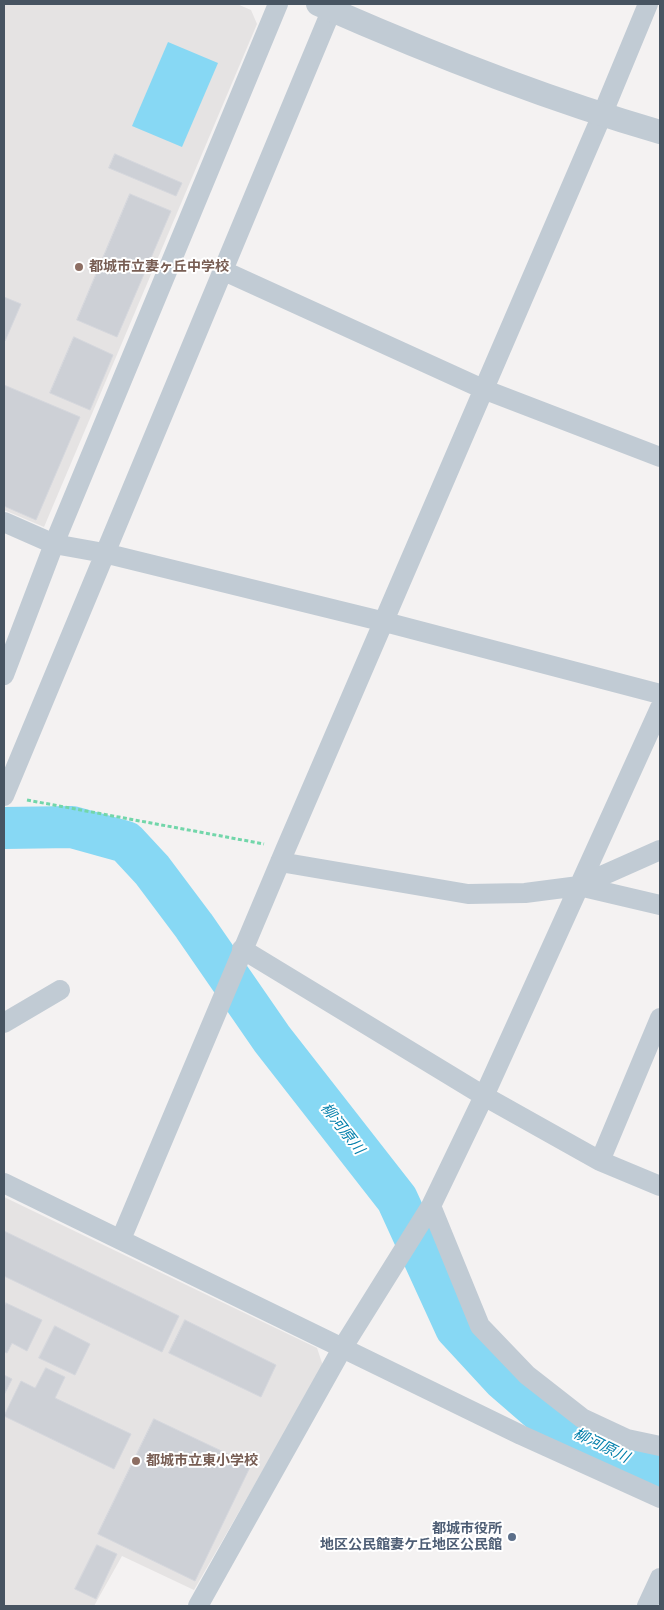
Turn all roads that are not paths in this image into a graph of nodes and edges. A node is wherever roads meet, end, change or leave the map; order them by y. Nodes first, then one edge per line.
1 (278, 4) edge
2 (648, 4) edge
3 (327, 6) edge
4 (602, 115) junction
5 (660, 132) edge
6 (224, 271) junction
7 (483, 389) junction
8 (660, 457) edge
9 (4, 522) edge
10 (54, 544) junction
11 (104, 553) junction
12 (385, 622) junction
13 (4, 675) edge
14 (660, 694) edge
15 (660, 708) edge
16 (4, 796) edge
17 (660, 850) edge
18 (283, 855) junction
19 (579, 886) junction
20 (660, 905) edge
21 (242, 949) junction
22 (60, 990) dead end
23 (660, 1018) edge
24 (4, 1023) edge
25 (484, 1096) junction
26 (600, 1161) junction
27 (4, 1183) edge
28 (660, 1186) edge
29 (429, 1209) junction
30 (121, 1239) junction
31 (343, 1347) junction
32 (660, 1446) edge
33 (660, 1498) edge
34 (660, 1578) edge
35 (198, 1606) edge
36 (647, 1606) edge

1 - 10 street
2 - 4 street
3 - 4 street
3 - 6 street
4 - 5 street
4 - 7 street
6 - 7 street
6 - 11 street
7 - 8 street
7 - 12 street
9 - 10 street
10 - 11 street
10 - 13 street
11 - 12 street
11 - 16 street
12 - 14 street
12 - 18 street
15 - 19 street
17 - 19 street
18 - 19 street
18 - 21 street
19 - 20 street
19 - 25 street
21 - 25 street
21 - 30 street
22 - 24 street
23 - 26 street
25 - 26 street
25 - 29 street
26 - 28 street
27 - 30 street
29 - 31 street
29 - 32 street
30 - 31 street
31 - 33 street
31 - 35 street
34 - 36 street

